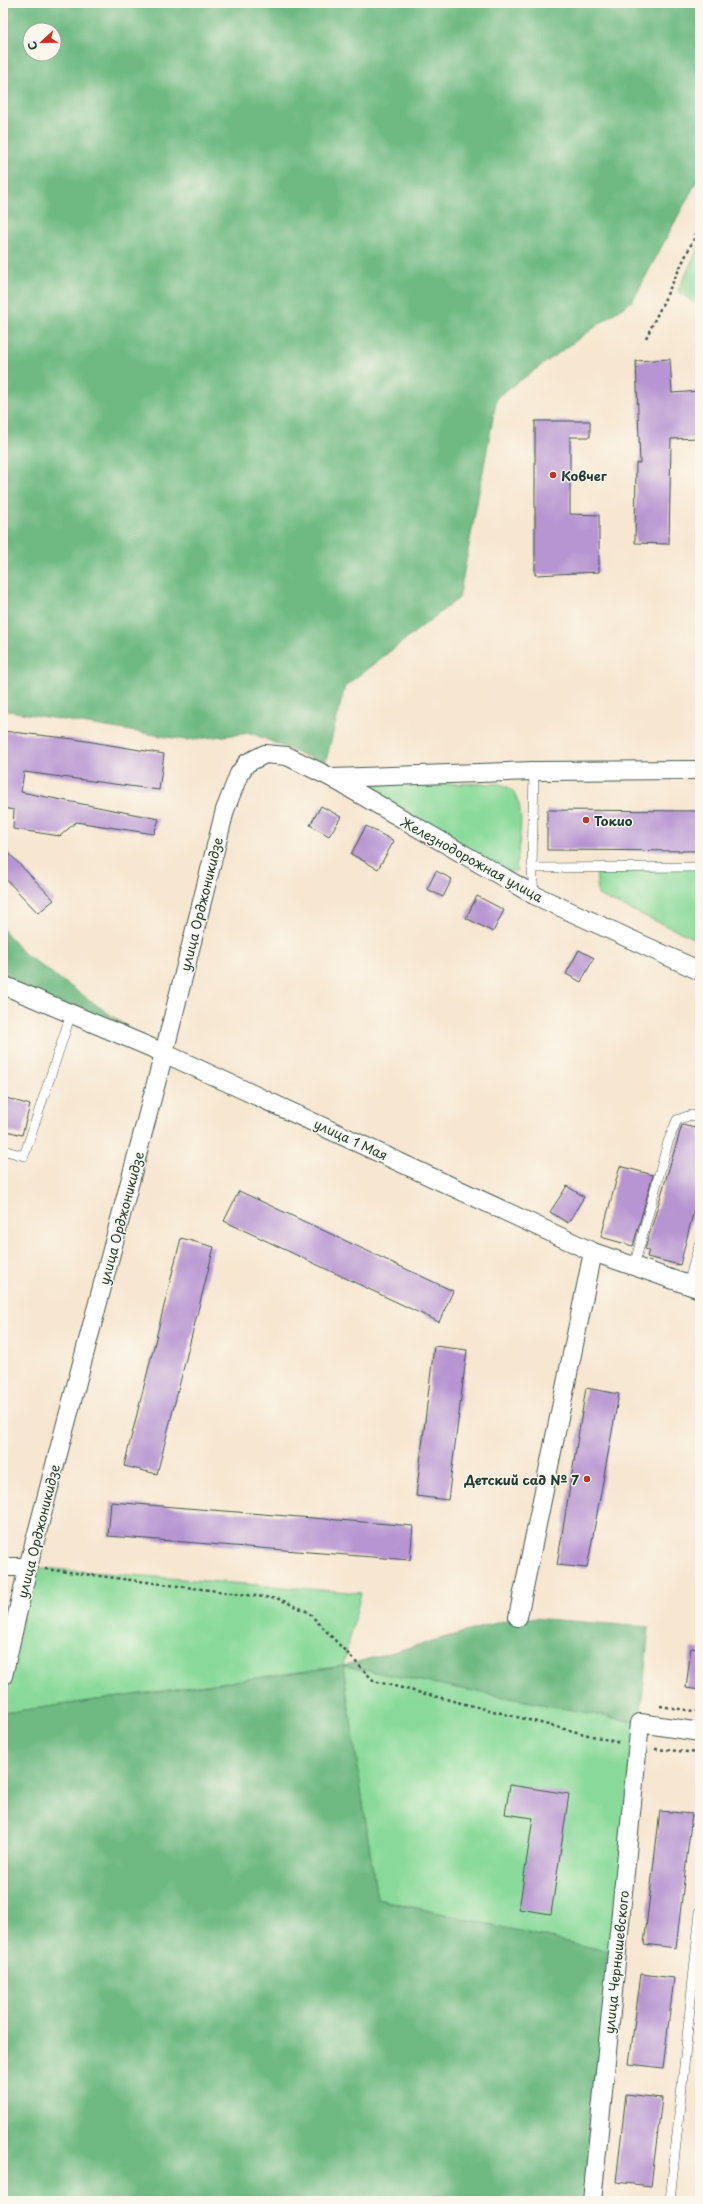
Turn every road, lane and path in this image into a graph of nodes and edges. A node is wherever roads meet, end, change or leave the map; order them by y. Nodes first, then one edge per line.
1 (700, 226) edge
2 (646, 338) dead end
3 (247, 762) joint
4 (700, 770) edge
5 (534, 771) junction
6 (332, 778) junction
7 (700, 867) edge
8 (532, 868) junction
9 (534, 895) junction
10 (700, 971) edge
11 (3, 985) edge
12 (71, 1014) junction
13 (164, 1053) junction
14 (700, 1117) edge
15 (3, 1150) edge
16 (700, 1241) edge
17 (593, 1252) junction
18 (634, 1266) junction
19 (694, 1287) edge
20 (3, 1567) edge
21 (28, 1567) junction
22 (518, 1617) dead end
23 (3, 1676) edge
24 (660, 1706) dead end
25 (700, 1712) edge
26 (700, 1732) edge
27 (638, 1747) junction
28 (700, 1753) edge
29 (700, 1912) edge
30 (592, 2201) edge
31 (670, 2201) edge

1 - 2 path
3 - 6 street, Железнодорожная улица
3 - 13 street, улица Орджоникидзе
4 - 5 street
5 - 6 street
5 - 8 lane
6 - 9 street, Железнодорожная улица
7 - 8 lane
8 - 9 lane
9 - 10 street, Железнодорожная улица
11 - 12 street, улица 1 Мая
12 - 13 street, улица 1 Мая
12 - 15 lane
13 - 17 street, улица 1 Мая
13 - 21 street, улица Орджоникидзе
14 - 18 lane
16 - 19 lane
17 - 18 street, улица 1 Мая
17 - 22 street
18 - 19 street, улица 1 Мая
20 - 21 street
21 - 23 street, улица Орджоникидзе
21 - 27 path
24 - 25 path
26 - 27 street, улица Чернышевского
27 - 28 path
27 - 30 street, улица Чернышевского
29 - 31 lane

